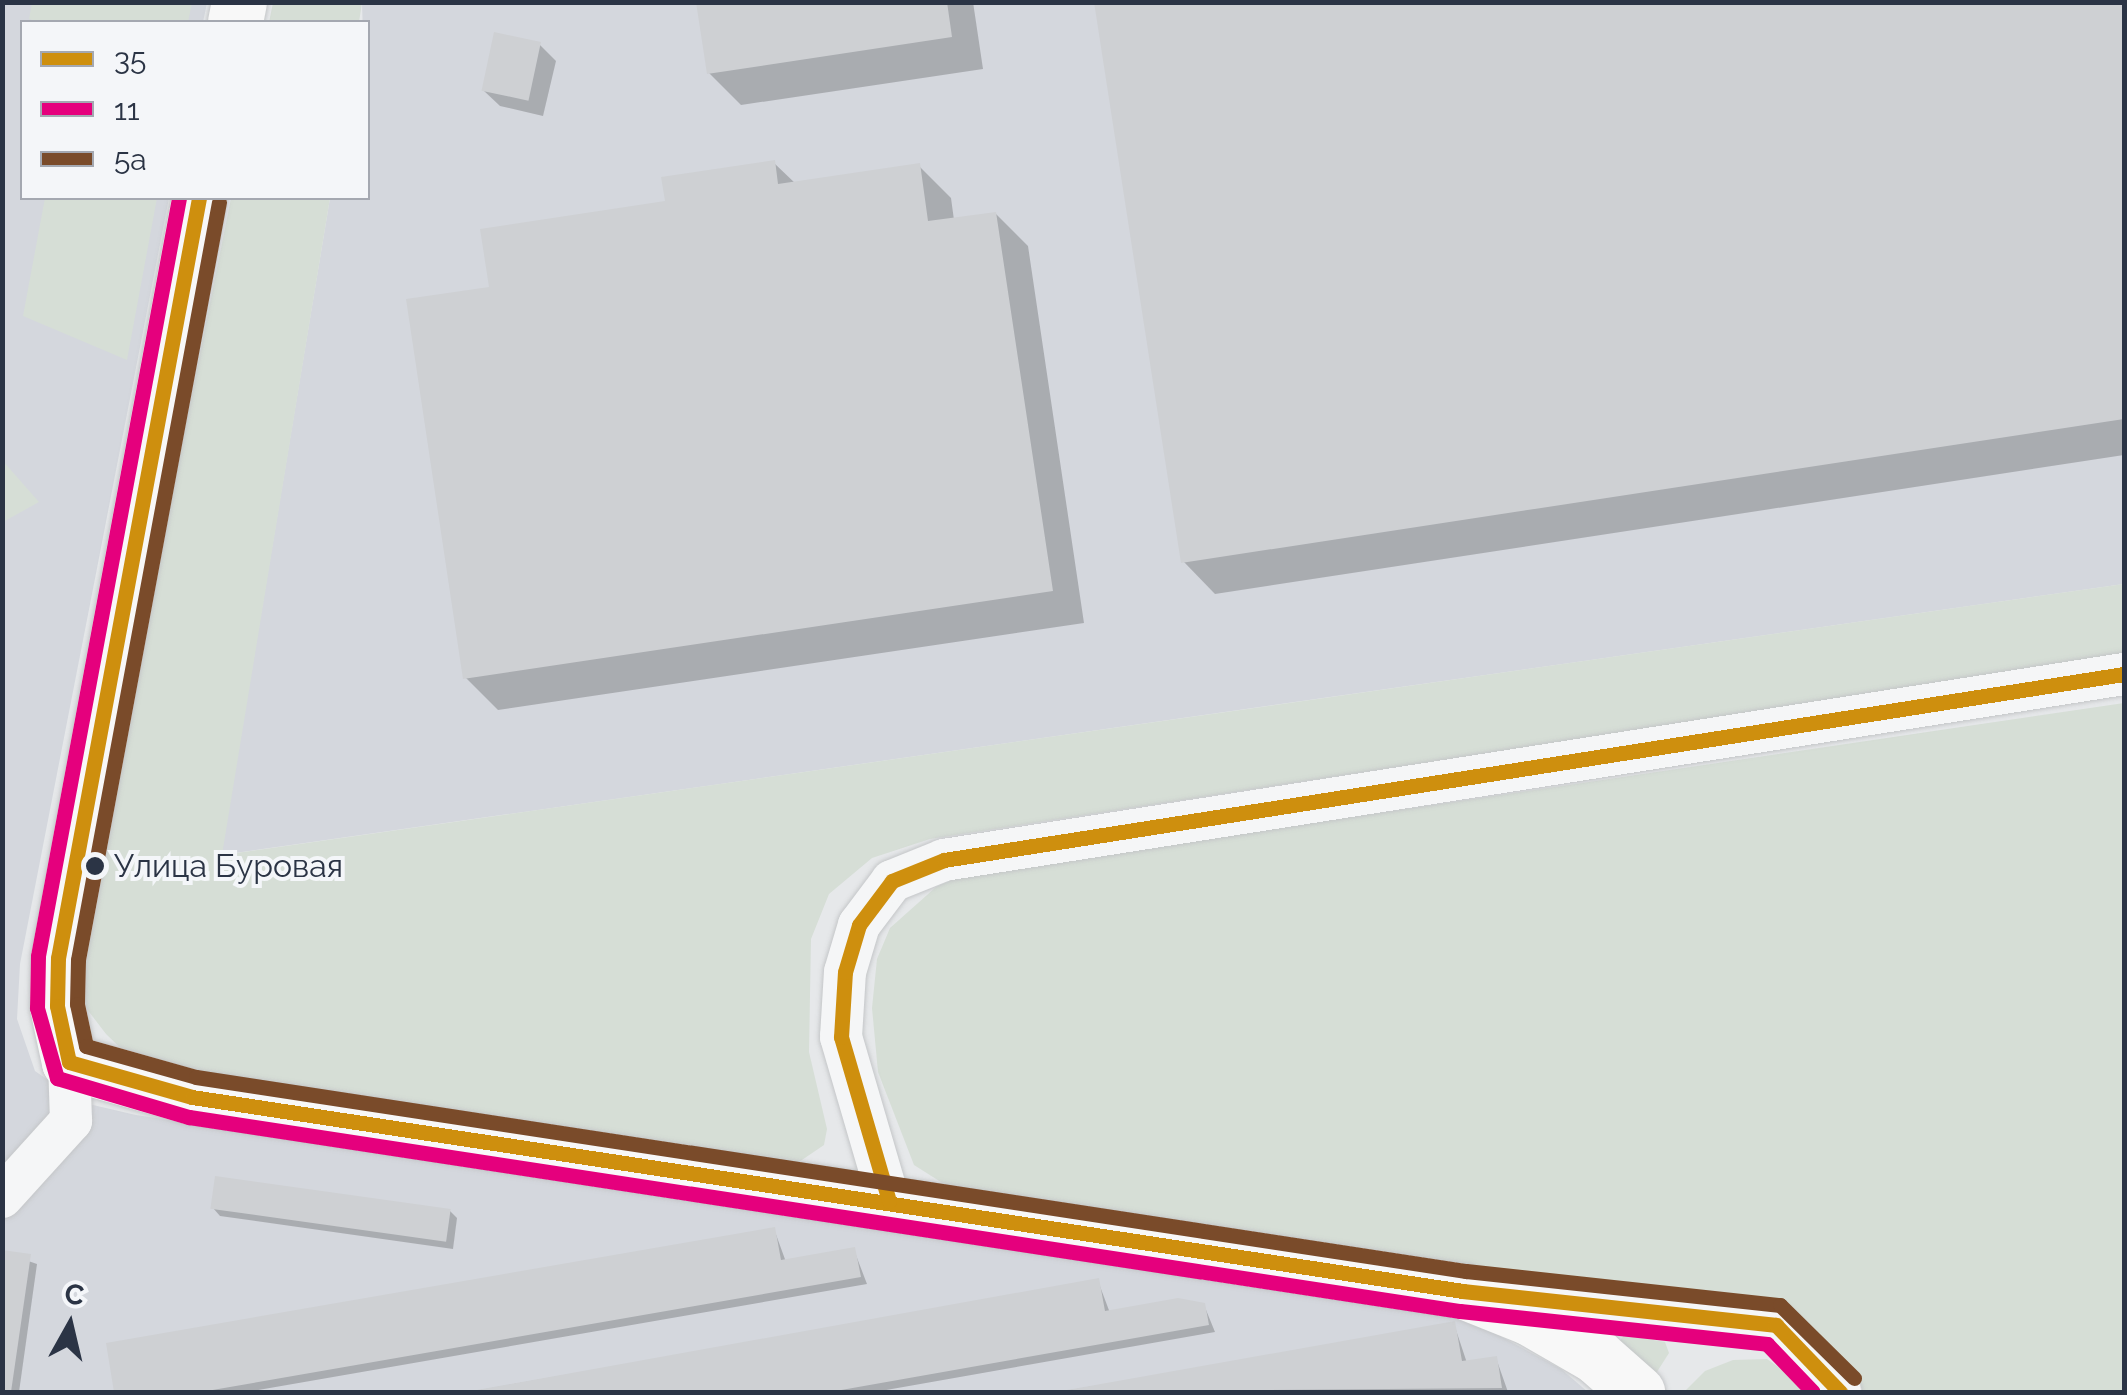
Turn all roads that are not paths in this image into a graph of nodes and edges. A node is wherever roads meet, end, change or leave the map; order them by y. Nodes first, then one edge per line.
1 (199, 200) edge
2 (2124, 674) edge
3 (69, 1062) junction
4 (2, 1197) edge
5 (889, 1200) junction
6 (1463, 1291) junction
7 (1638, 1392) edge
8 (1840, 1392) edge

1 - 3 main road
2 - 5 street
3 - 4 street
3 - 5 main road
5 - 6 main road
6 - 7 main road
6 - 8 street

